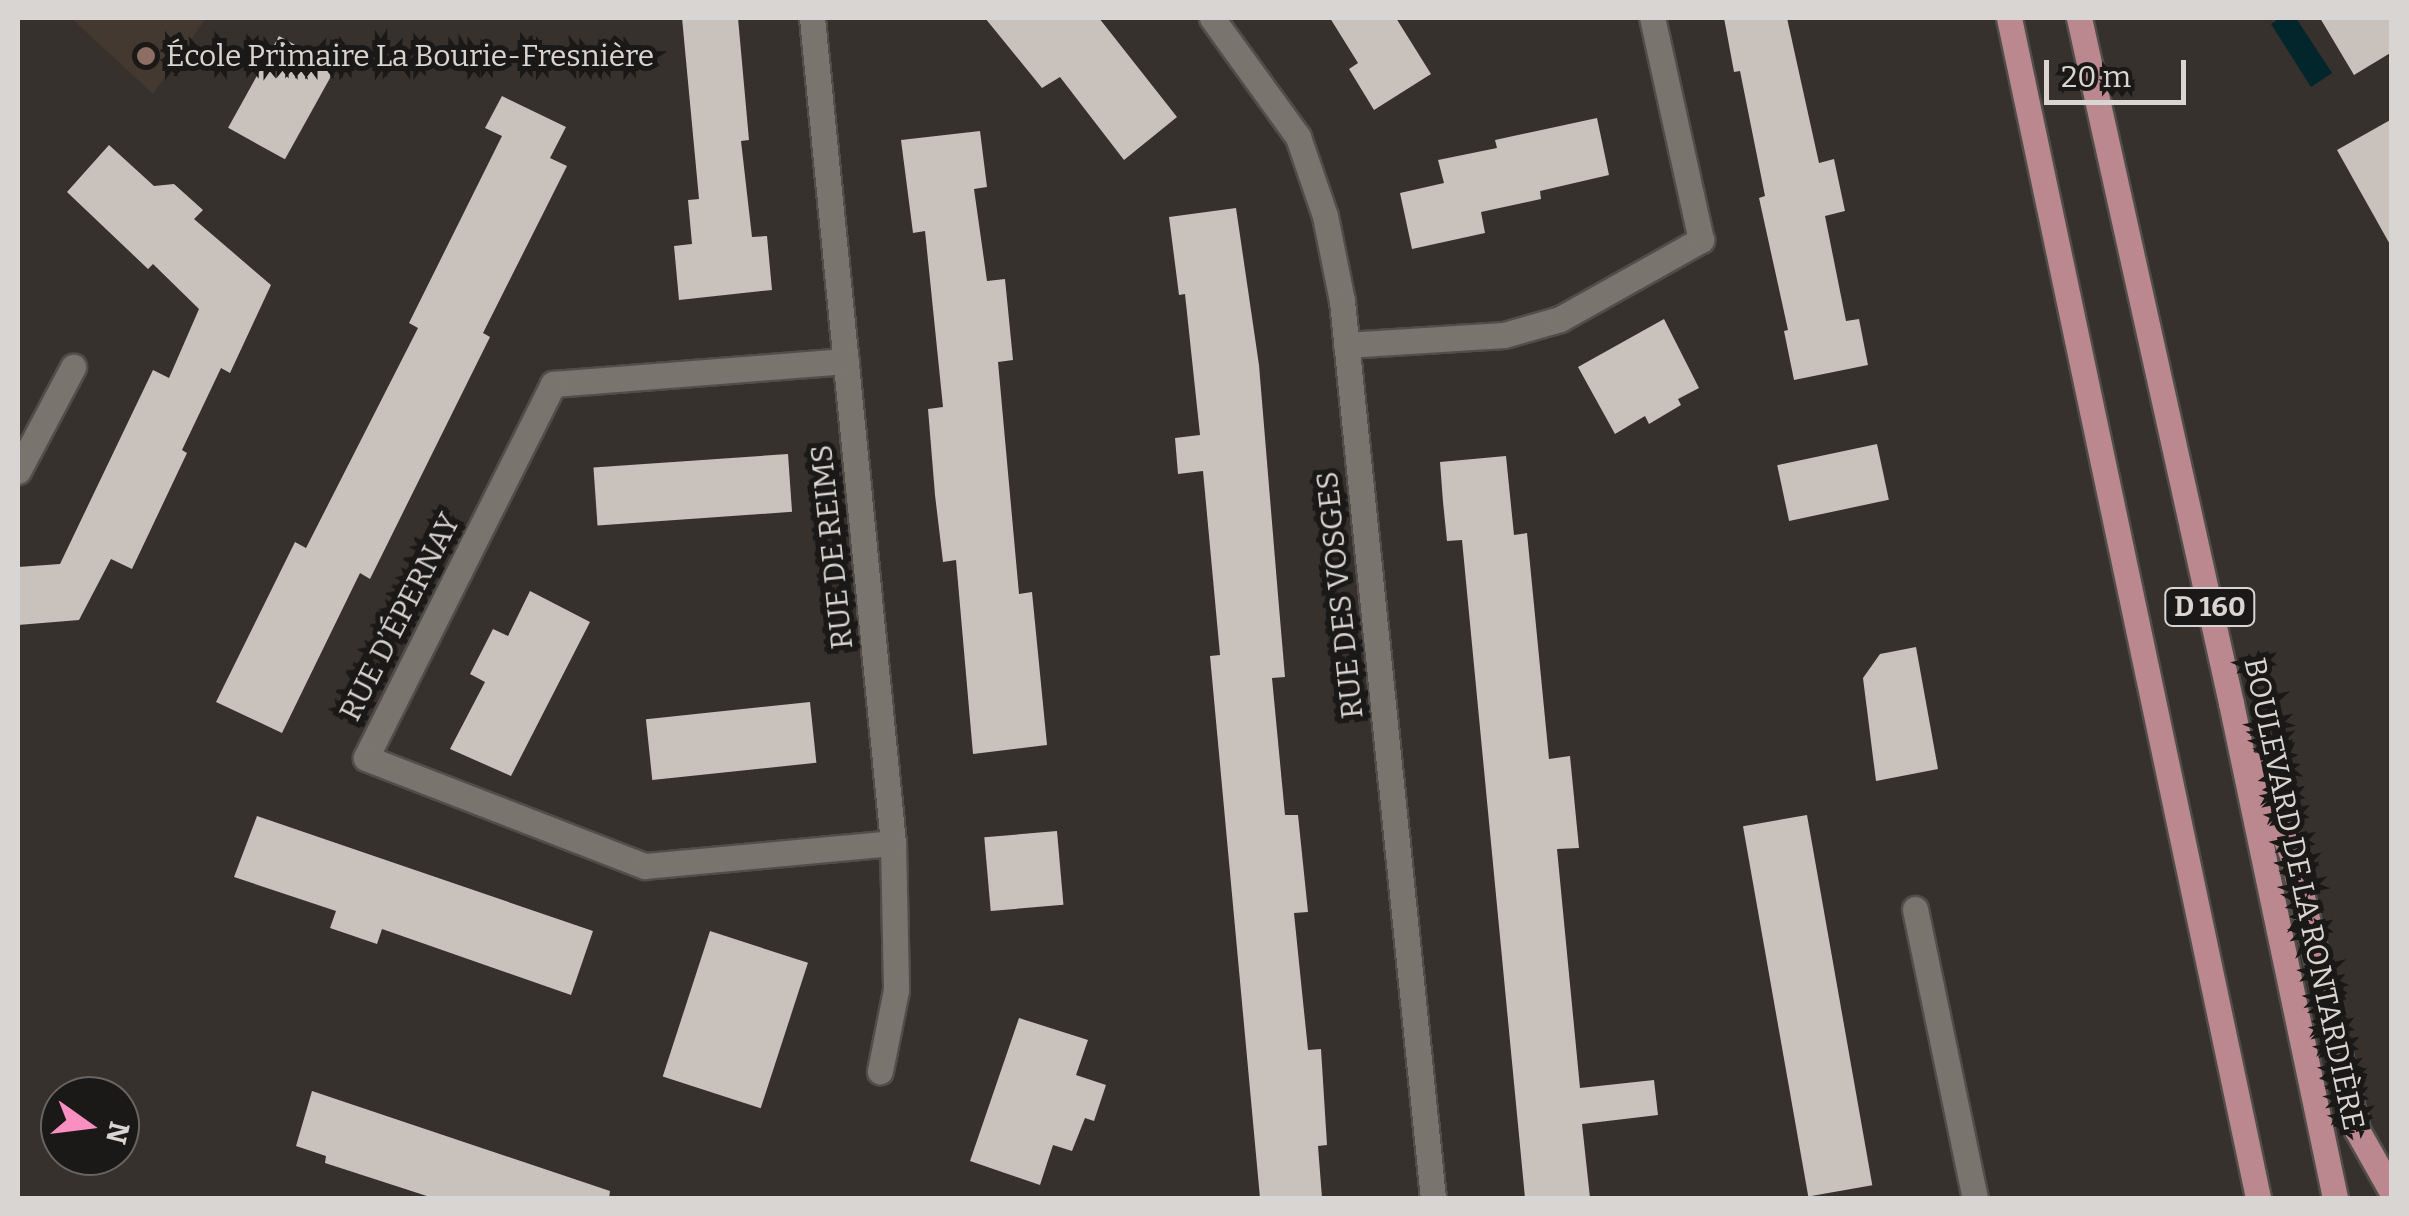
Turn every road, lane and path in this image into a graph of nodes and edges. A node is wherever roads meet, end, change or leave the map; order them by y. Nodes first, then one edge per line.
1 (812, 18) edge
2 (1212, 18) edge
3 (1652, 18) edge
4 (2009, 18) edge
5 (2079, 18) edge
6 (1346, 345) junction
7 (846, 362) junction
8 (73, 367) dead end
9 (18, 472) edge
10 (2232, 703) junction
11 (893, 843) junction
12 (1915, 909) dead end
13 (880, 1071) dead end
14 (2392, 1192) edge
15 (1433, 1198) edge
16 (1975, 1198) edge
17 (2258, 1198) edge
18 (2334, 1198) edge

1 - 7 street, RUE DE REIMS
2 - 6 street, RUE DES VOSGES
3 - 6 street
4 - 17 main road, D 160
5 - 10 main road, BOULEVARD DE LA RONTARDIÈRE / D 160
6 - 15 street, RUE DES VOSGES
7 - 11 street, RUE DE REIMS
7 - 11 street, RUE D’ÉPERNAY
8 - 9 street
10 - 14 main road
10 - 18 main road, BOULEVARD DE LA RONTARDIÈRE / D 160
11 - 13 street, RUE DE REIMS
12 - 16 street

